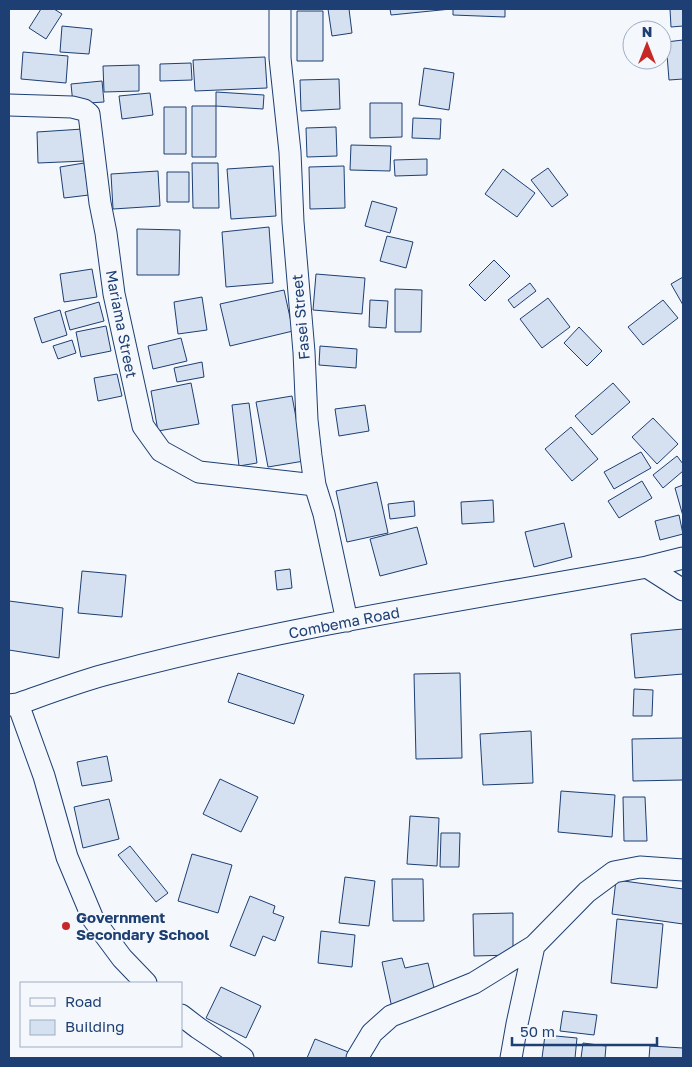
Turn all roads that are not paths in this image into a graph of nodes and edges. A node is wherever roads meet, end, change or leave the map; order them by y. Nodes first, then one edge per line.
1 (280, 9) edge
2 (9, 105) edge
3 (314, 485) junction
4 (683, 558) edge
5 (647, 567) junction
6 (683, 590) edge
7 (347, 621) junction
8 (13, 705) edge
9 (683, 870) edge
10 (534, 946) junction
11 (145, 982) edge
12 (182, 1016) edge
13 (244, 1058) edge
14 (357, 1058) edge
15 (511, 1058) edge

1 - 3 street, Fasei Street
2 - 3 street, Mariama Street
3 - 7 street, Fasei Street
4 - 5 street, Combema Road
5 - 6 street
5 - 7 street, Combema Road
7 - 8 street, Combema Road
8 - 11 street
9 - 10 street
10 - 14 street
10 - 15 street
12 - 13 street

